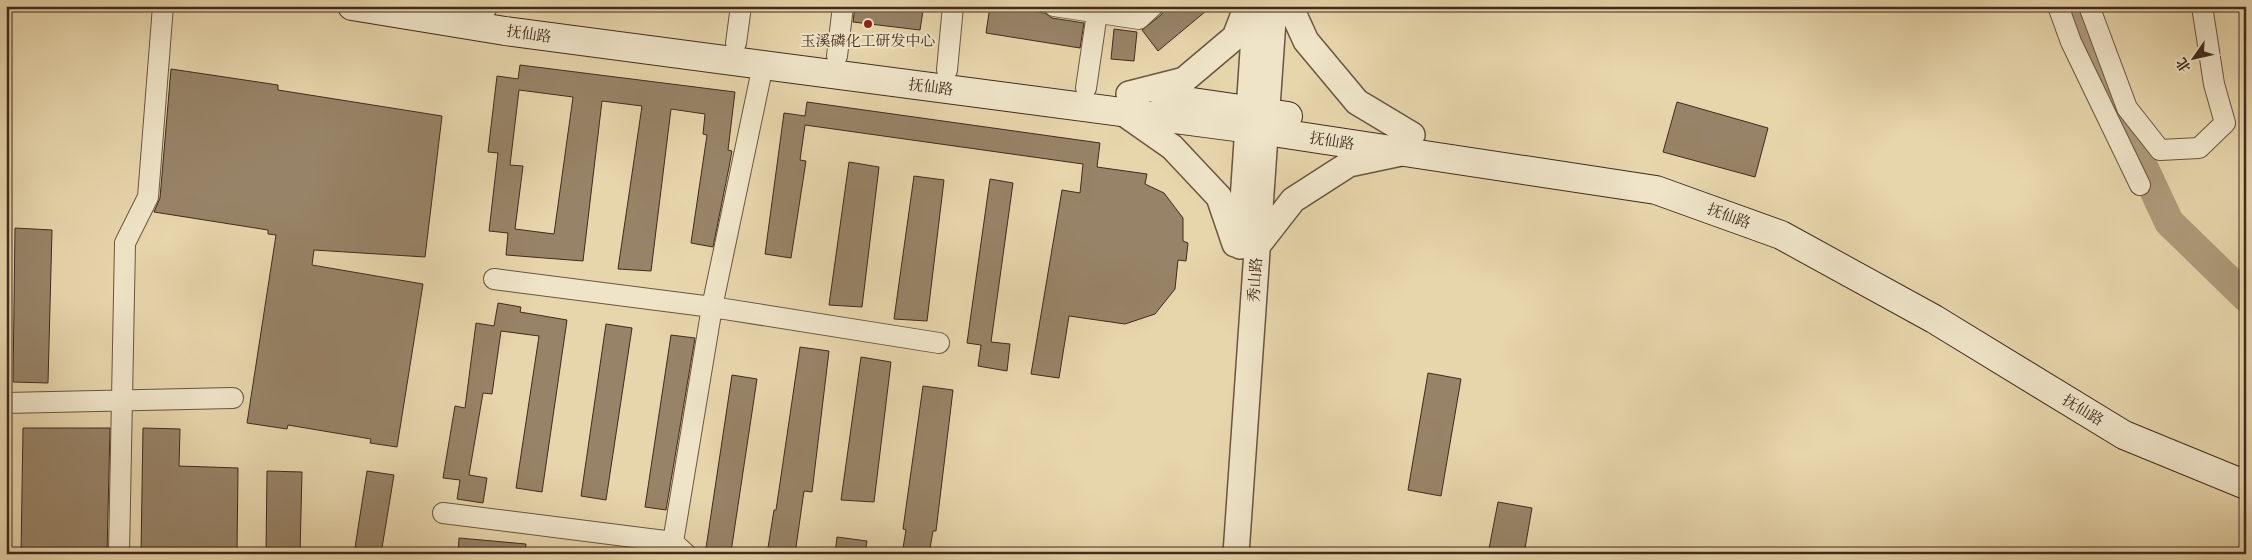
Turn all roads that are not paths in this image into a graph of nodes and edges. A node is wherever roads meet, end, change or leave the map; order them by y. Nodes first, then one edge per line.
1 (163, 6) edge
2 (352, 6) edge
3 (741, 6) edge
4 (843, 6) edge
5 (953, 6) edge
6 (1054, 6) edge
7 (1153, 6) edge
8 (1247, 6) edge
9 (1256, 6) edge
10 (1274, 6) edge
11 (1290, 6) edge
12 (2058, 6) edge
13 (2089, 6) edge
14 (2202, 6) edge
15 (480, 7) edge
16 (1098, 14) junction
17 (736, 43) junction
18 (837, 56) junction
19 (763, 65) junction
20 (947, 70) junction
21 (1086, 88) junction
22 (1125, 103) junction
23 (1257, 121) junction
24 (1409, 144) junction
25 (2140, 185) dead end
26 (1248, 251) junction
27 (494, 279) dead end
28 (712, 307) junction
29 (939, 343) dead end
30 (233, 398) dead end
31 (122, 401) junction
32 (6, 403) edge
33 (2246, 469) edge
34 (2246, 486) edge
35 (444, 513) dead end
36 (677, 550) edge
37 (119, 554) edge
38 (1219, 554) edge
39 (1236, 554) edge

1 - 31 street
2 - 19 main road, 抚仙路
3 - 17 street
4 - 18 street
5 - 20 street
6 - 16 street
7 - 16 street
8 - 22 street
9 - 23 street, 秀山路
10 - 23 street, 秀山路
11 - 24 street
12 - 25 street
13 - 14 street
15 - 17 main road, 抚仙路
16 - 21 street
17 - 18 main road, 抚仙路
18 - 20 main road, 抚仙路
19 - 22 main road, 抚仙路
19 - 28 street
20 - 21 main road, 抚仙路
21 - 22 main road, 抚仙路
22 - 23 main road, 抚仙路
22 - 26 street
23 - 24 main road, 抚仙路
23 - 26 street, 秀山路
24 - 26 street
24 - 33 main road, 抚仙路
24 - 34 main road, 抚仙路
26 - 38 street, 秀山路
26 - 39 street, 秀山路
27 - 28 street
28 - 29 street
28 - 36 street
30 - 31 street
31 - 32 street
31 - 37 street
35 - 36 street

